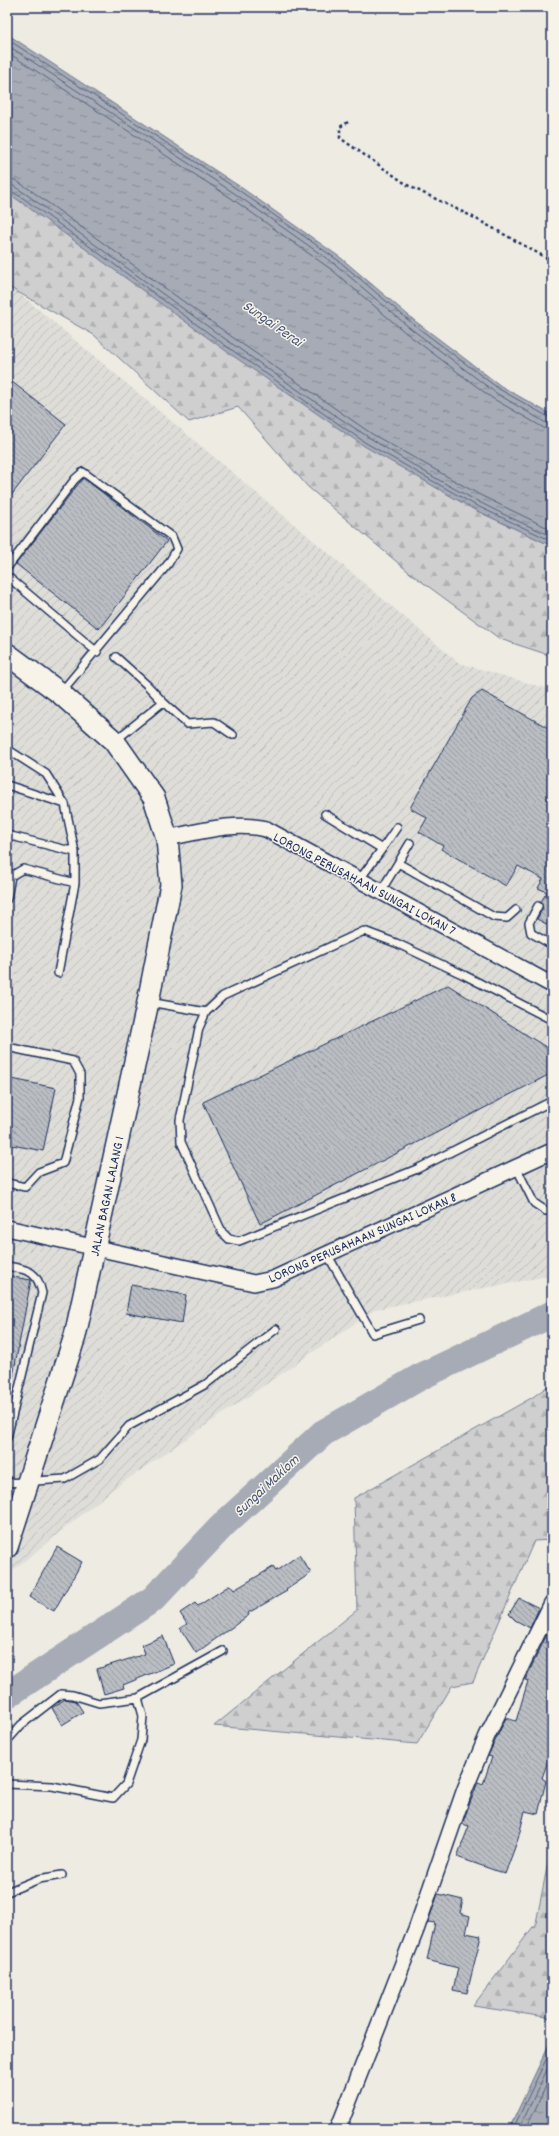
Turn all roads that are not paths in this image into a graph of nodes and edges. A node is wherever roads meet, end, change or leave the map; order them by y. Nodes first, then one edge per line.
1 (7, 568) edge
2 (7, 576) edge
3 (96, 652) junction
4 (7, 654) edge
5 (116, 657) dead end
6 (60, 693) junction
7 (163, 702) junction
8 (233, 736) dead end
9 (114, 741) junction
10 (7, 749) edge
11 (7, 785) edge
12 (65, 804) junction
13 (326, 814) dead end
14 (397, 827) dead end
15 (7, 835) edge
16 (167, 838) junction
17 (410, 842) dead end
18 (382, 849) junction
19 (75, 852) junction
20 (398, 863) junction
21 (360, 879) junction
22 (75, 883) junction
23 (381, 891) junction
24 (7, 899) edge
25 (538, 906) dead end
26 (516, 910) dead end
27 (552, 945) edge
28 (58, 973) dead end
29 (552, 985) edge
30 (148, 1002) junction
31 (206, 1012) junction
32 (552, 1020) edge
33 (7, 1047) edge
34 (552, 1101) edge
35 (552, 1151) edge
36 (516, 1167) junction
37 (7, 1183) edge
38 (552, 1209) edge
39 (7, 1228) edge
40 (95, 1247) junction
41 (327, 1254) junction
42 (7, 1266) edge
43 (419, 1320) dead end
44 (276, 1329) dead end
45 (7, 1438) edge
46 (28, 1481) junction
47 (7, 1483) edge
48 (7, 1547) edge
49 (552, 1603) edge
50 (223, 1651) dead end
51 (138, 1698) junction
52 (7, 1740) edge
53 (7, 1784) edge
54 (62, 1875) dead end
55 (7, 1892) edge
56 (338, 2129) edge

1 - 3 lane
2 - 3 lane
3 - 6 lane
4 - 6 main road, JALAN BAGAN LALANG 1
5 - 7 lane
6 - 9 main road, JALAN BAGAN LALANG 1
7 - 8 lane
7 - 9 lane
9 - 16 main road, JALAN BAGAN LALANG 1
10 - 12 lane
11 - 12 lane
12 - 19 lane
13 - 18 lane
14 - 18 lane
15 - 19 lane
16 - 21 street, LORONG PERUSAHAAN SUNGAI LOKAN 7
16 - 30 main road, JALAN BAGAN LALANG 1
17 - 20 lane
18 - 21 lane
19 - 22 lane
20 - 23 lane
20 - 26 lane
21 - 23 street, LORONG PERUSAHAAN SUNGAI LOKAN 7
22 - 24 lane
22 - 28 lane
23 - 29 street, LORONG PERUSAHAAN SUNGAI LOKAN 7
25 - 27 lane
30 - 31 lane
30 - 40 main road, JALAN BAGAN LALANG 1
31 - 32 lane
31 - 34 lane
33 - 37 lane
35 - 36 street, LORONG PERUSAHAAN SUNGAI LOKAN 8
36 - 38 lane
36 - 41 street, LORONG PERUSAHAAN SUNGAI LOKAN 8
39 - 40 street, LORONG PERUSAHAAN SUNGAI LOKAN 8
40 - 41 street, LORONG PERUSAHAAN SUNGAI LOKAN 8
40 - 46 main road, JALAN BAGAN LALANG 1
41 - 43 lane
42 - 45 lane
44 - 46 lane
46 - 47 lane
46 - 48 main road, JALAN BAGAN LALANG 1
49 - 56 street
50 - 51 lane
51 - 52 lane
51 - 53 lane
54 - 55 lane

